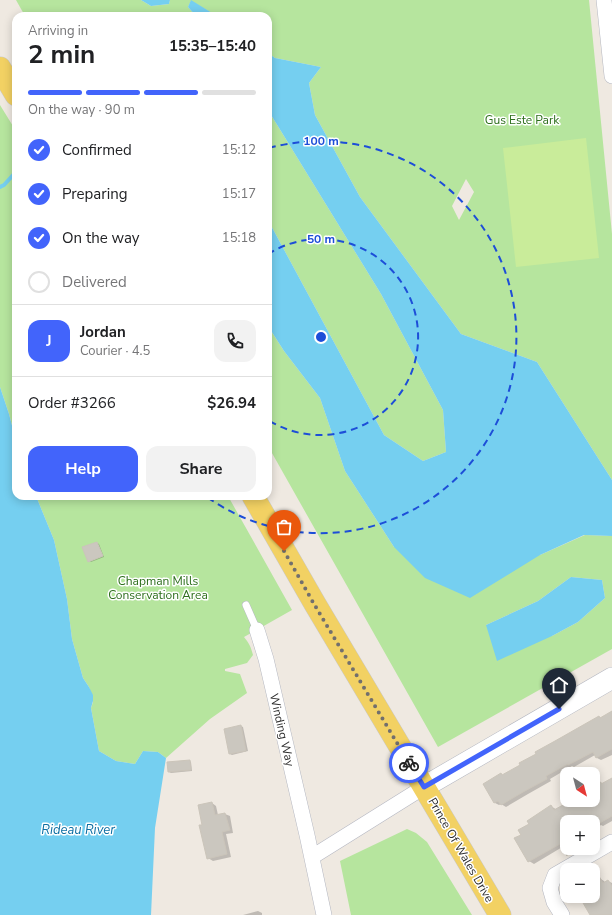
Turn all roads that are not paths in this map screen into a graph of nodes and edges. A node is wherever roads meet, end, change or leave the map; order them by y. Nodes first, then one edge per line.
1 (604, 0) edge
2 (0, 68) edge
3 (612, 76) edge
4 (12, 88) edge
5 (255, 500) edge
6 (246, 605) dead end
7 (257, 630) joint
8 (612, 678) edge
9 (424, 787) junction
10 (612, 842) edge
11 (312, 857) junction
12 (324, 915) edge
13 (500, 915) edge
14 (562, 915) edge

1 - 3 street
2 - 4 main road
5 - 9 main road, Prince Of Wales Drive
6 - 7 lane, Winding Way
7 - 11 street, Winding Way
8 - 9 street
9 - 11 street
9 - 13 main road, Prince Of Wales Drive
10 - 14 street
11 - 12 street, Winding Way

